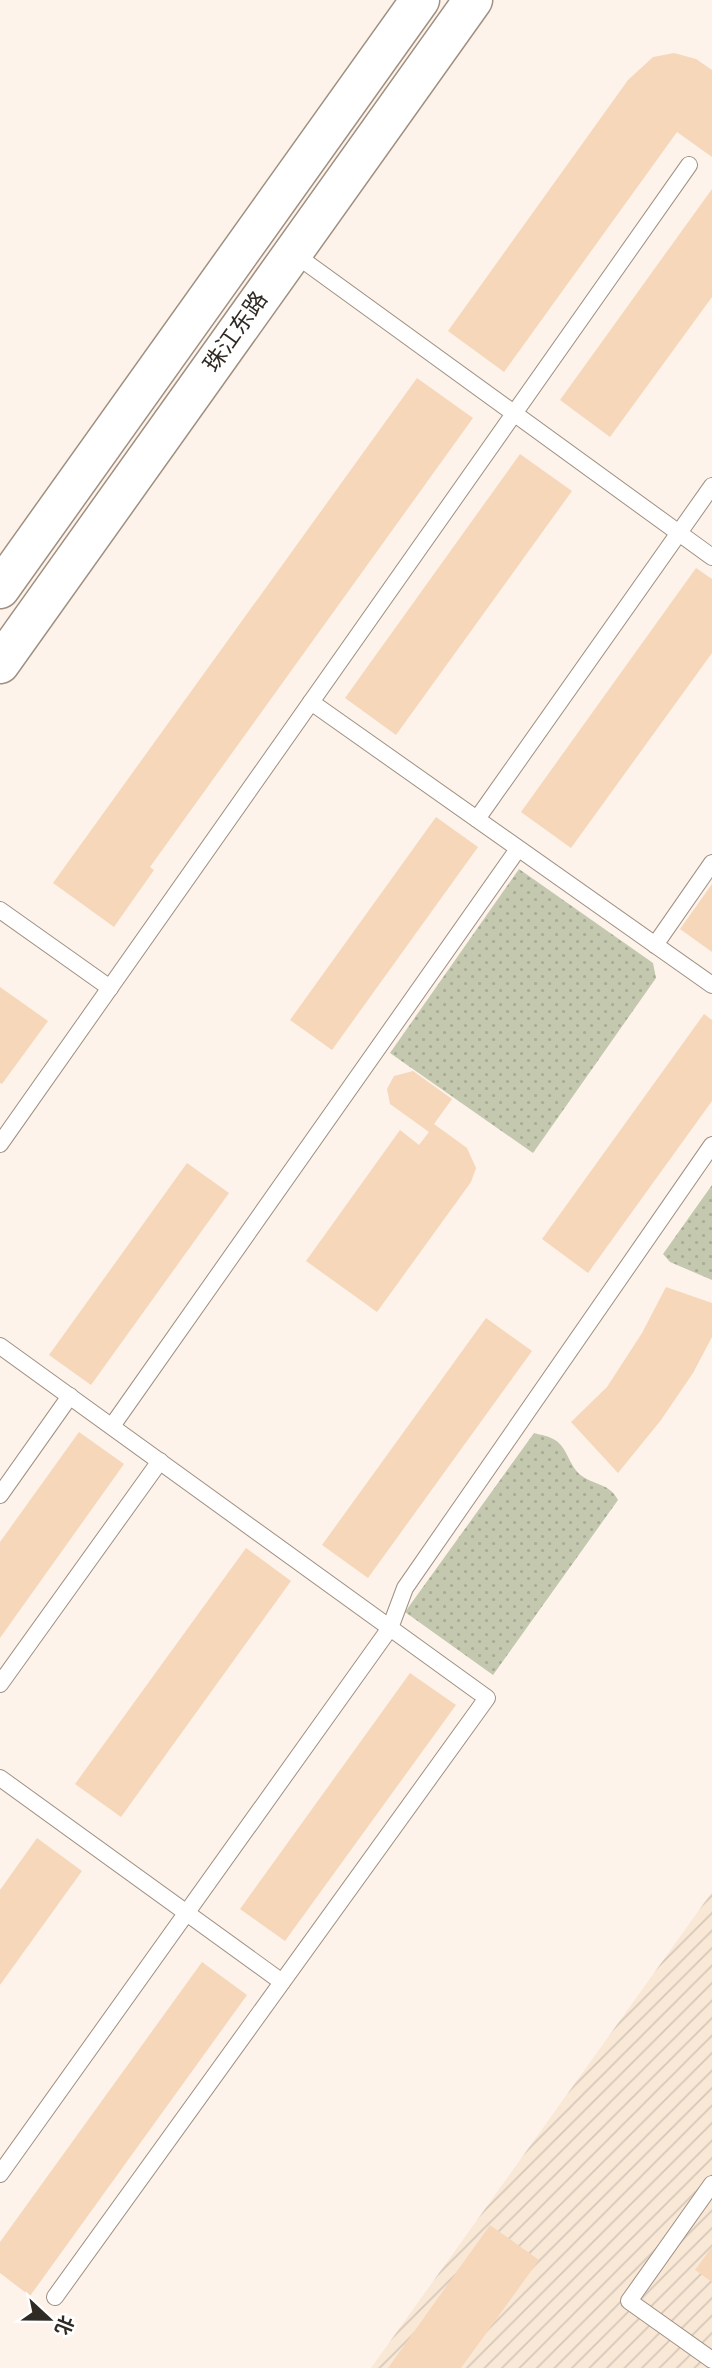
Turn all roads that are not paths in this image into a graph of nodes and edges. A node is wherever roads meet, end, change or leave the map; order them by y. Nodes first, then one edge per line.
1 (420, 0) edge
2 (473, 0) edge
3 (689, 165) dead end
4 (293, 253) junction
5 (515, 414) junction
6 (712, 486) edge
7 (679, 533) junction
8 (39, 534) junction
9 (712, 557) edge
10 (0, 565) edge
11 (0, 589) edge
12 (0, 664) edge
13 (311, 702) junction
14 (477, 820) junction
15 (518, 849) junction
16 (712, 863) edge
17 (0, 910) edge
18 (654, 945) junction
19 (712, 985) edge
20 (110, 988) junction
21 (0, 1144) edge
22 (712, 1145) edge
23 (0, 1346) edge
24 (70, 1396) junction
25 (112, 1426) junction
26 (160, 1461) junction
27 (0, 1496) edge
28 (390, 1628) junction
29 (0, 1684) edge
30 (0, 1778) edge
31 (186, 1913) junction
32 (282, 1982) junction
33 (0, 2174) edge
34 (712, 2184) edge
35 (55, 2297) dead end
36 (712, 2360) edge

1 - 8 main road, 珠江东路
2 - 4 main road, 珠江东路
3 - 5 lane
4 - 5 lane
4 - 12 main road, 珠江东路
5 - 7 lane
5 - 13 lane
6 - 7 lane
7 - 9 lane
7 - 14 lane
8 - 10 main road
8 - 11 main road, 珠江东路
13 - 14 lane
13 - 20 lane
14 - 15 lane
15 - 18 lane
15 - 25 lane
16 - 18 lane
17 - 20 lane
18 - 19 lane
20 - 21 lane
22 - 28 lane
23 - 24 lane
24 - 25 lane
24 - 27 lane
25 - 26 lane
26 - 28 lane
26 - 29 lane
28 - 31 lane
28 - 32 lane
30 - 31 lane
31 - 32 lane
31 - 33 lane
32 - 35 lane
34 - 36 lane

